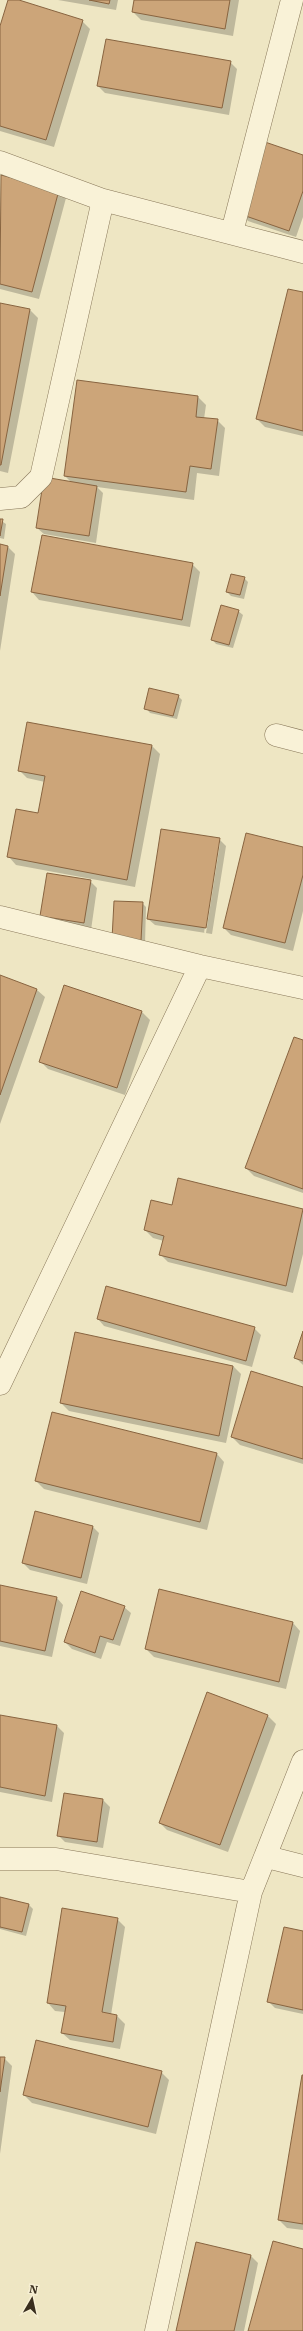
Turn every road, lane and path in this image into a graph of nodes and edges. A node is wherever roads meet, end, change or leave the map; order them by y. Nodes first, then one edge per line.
1 (292, 0) edge
2 (0, 162) edge
3 (103, 200) junction
4 (232, 232) junction
5 (303, 252) edge
6 (0, 499) edge
7 (276, 735) dead end
8 (303, 742) edge
9 (0, 917) edge
10 (200, 966) junction
11 (303, 988) edge
12 (0, 1384) edge
13 (303, 1761) edge
14 (267, 1857) junction
15 (0, 1859) edge
16 (303, 1866) edge
17 (251, 1892) junction
18 (156, 2331) edge

1 - 4 street
2 - 3 street
3 - 4 street
3 - 6 street
4 - 5 street
7 - 8 street
9 - 10 street
10 - 11 street
10 - 12 street
13 - 14 street
14 - 16 street
14 - 17 street
15 - 17 street
17 - 18 street

